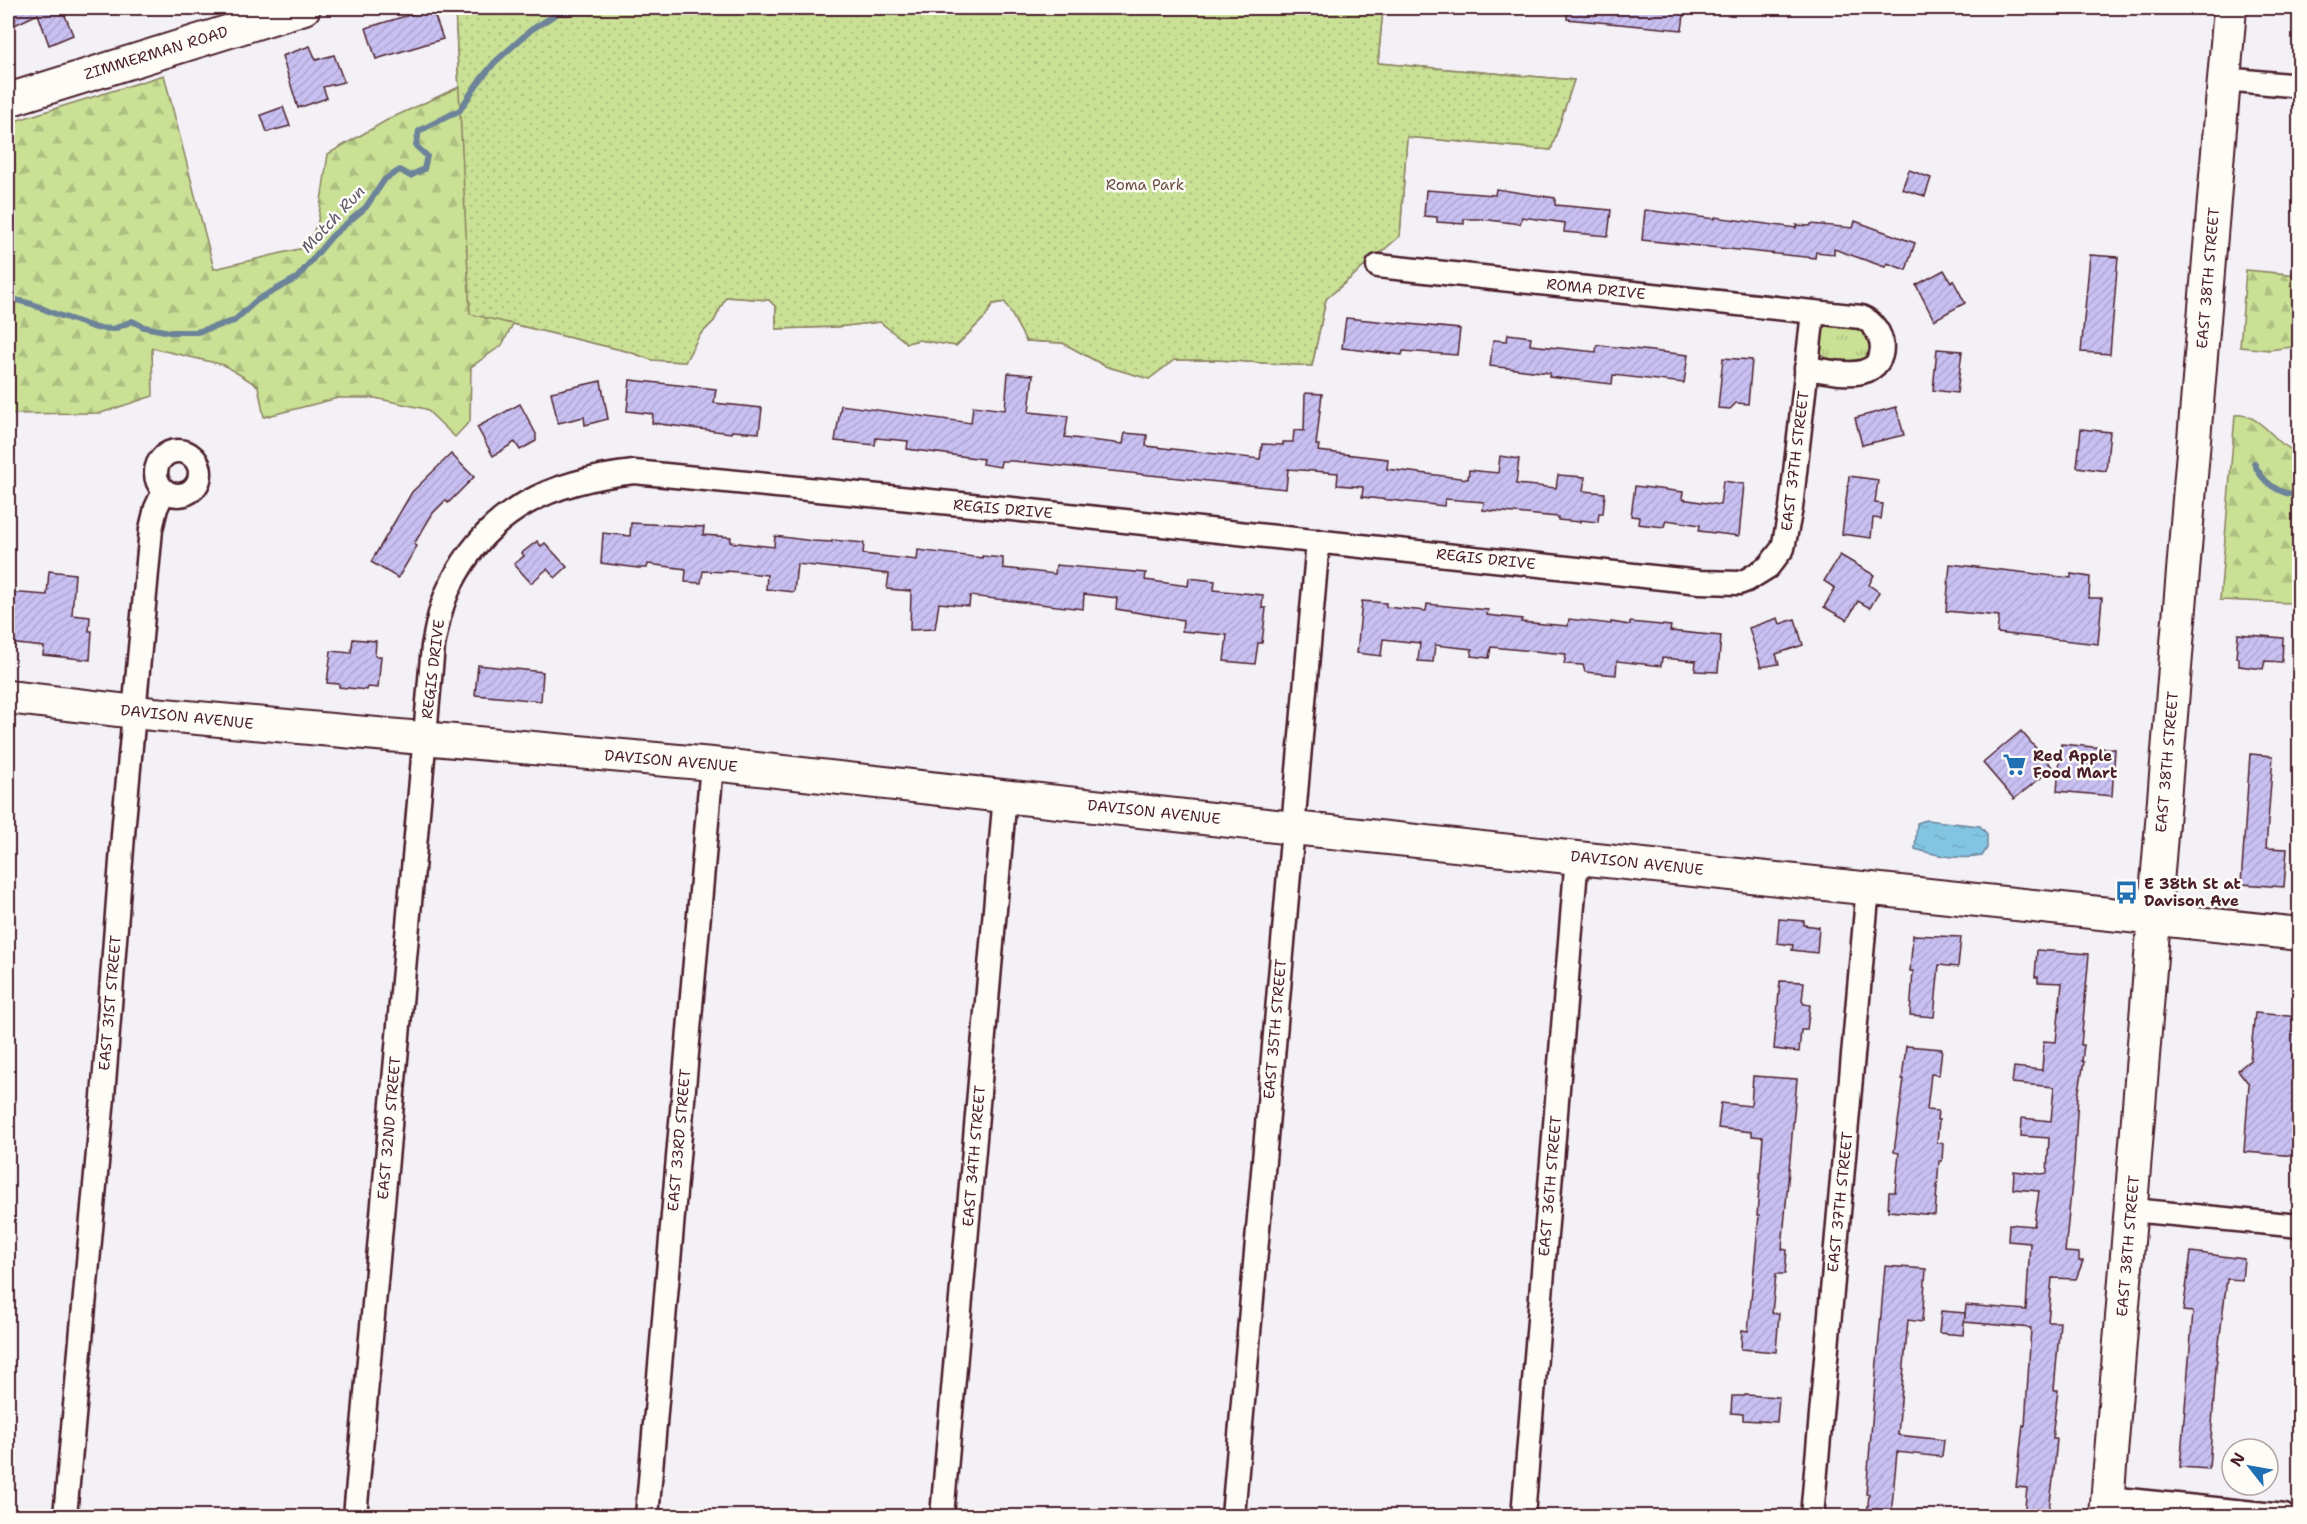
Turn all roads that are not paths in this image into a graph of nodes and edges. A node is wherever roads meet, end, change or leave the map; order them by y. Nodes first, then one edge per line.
1 (304, 8) edge
2 (2230, 8) edge
3 (2224, 79) junction
4 (2300, 86) edge
5 (8, 99) edge
6 (1378, 266) dead end
7 (1813, 312) junction
8 (1806, 368) junction
9 (164, 491) dead end
10 (1318, 541) junction
11 (1753, 577) joint
12 (8, 697) edge
13 (134, 712) junction
14 (425, 740) junction
15 (712, 764) junction
16 (1005, 795) junction
17 (1293, 828) junction
18 (1576, 856) junction
19 (1868, 887) junction
20 (2154, 920) junction
21 (2300, 934) edge
22 (2131, 1210) junction
23 (2300, 1226) edge
24 (2107, 1507) edge
25 (65, 1516) edge
26 (355, 1516) edge
27 (646, 1516) edge
28 (942, 1516) edge
29 (1233, 1516) edge
30 (1523, 1516) edge
31 (1812, 1516) edge
32 (2284, 1516) edge

1 - 5 street, ZIMMERMAN ROAD
2 - 3 street, EAST 38TH STREET
3 - 4 street
3 - 20 street, EAST 38TH STREET
6 - 7 street, ROMA DRIVE
7 - 8 street, EAST 37TH STREET
7 - 8 street
8 - 11 street, EAST 37TH STREET
9 - 13 street, EAST 31ST STREET
10 - 11 street, REGIS DRIVE
10 - 14 street, REGIS DRIVE
10 - 17 street, EAST 35TH STREET
12 - 13 street, DAVISON AVENUE
13 - 14 street, DAVISON AVENUE
13 - 25 street, EAST 31ST STREET
14 - 15 street, DAVISON AVENUE
14 - 26 street, EAST 32ND STREET
15 - 16 street, DAVISON AVENUE
15 - 27 street, EAST 33RD STREET
16 - 17 street, DAVISON AVENUE
16 - 28 street, EAST 34TH STREET
17 - 18 street, DAVISON AVENUE
17 - 29 street, EAST 35TH STREET
18 - 19 street, DAVISON AVENUE
18 - 30 street, EAST 36TH STREET
19 - 20 street, DAVISON AVENUE
19 - 31 street, EAST 37TH STREET
20 - 21 street, DAVISON AVENUE
20 - 22 street, EAST 38TH STREET
22 - 23 street
22 - 24 street, EAST 38TH STREET
24 - 32 street

